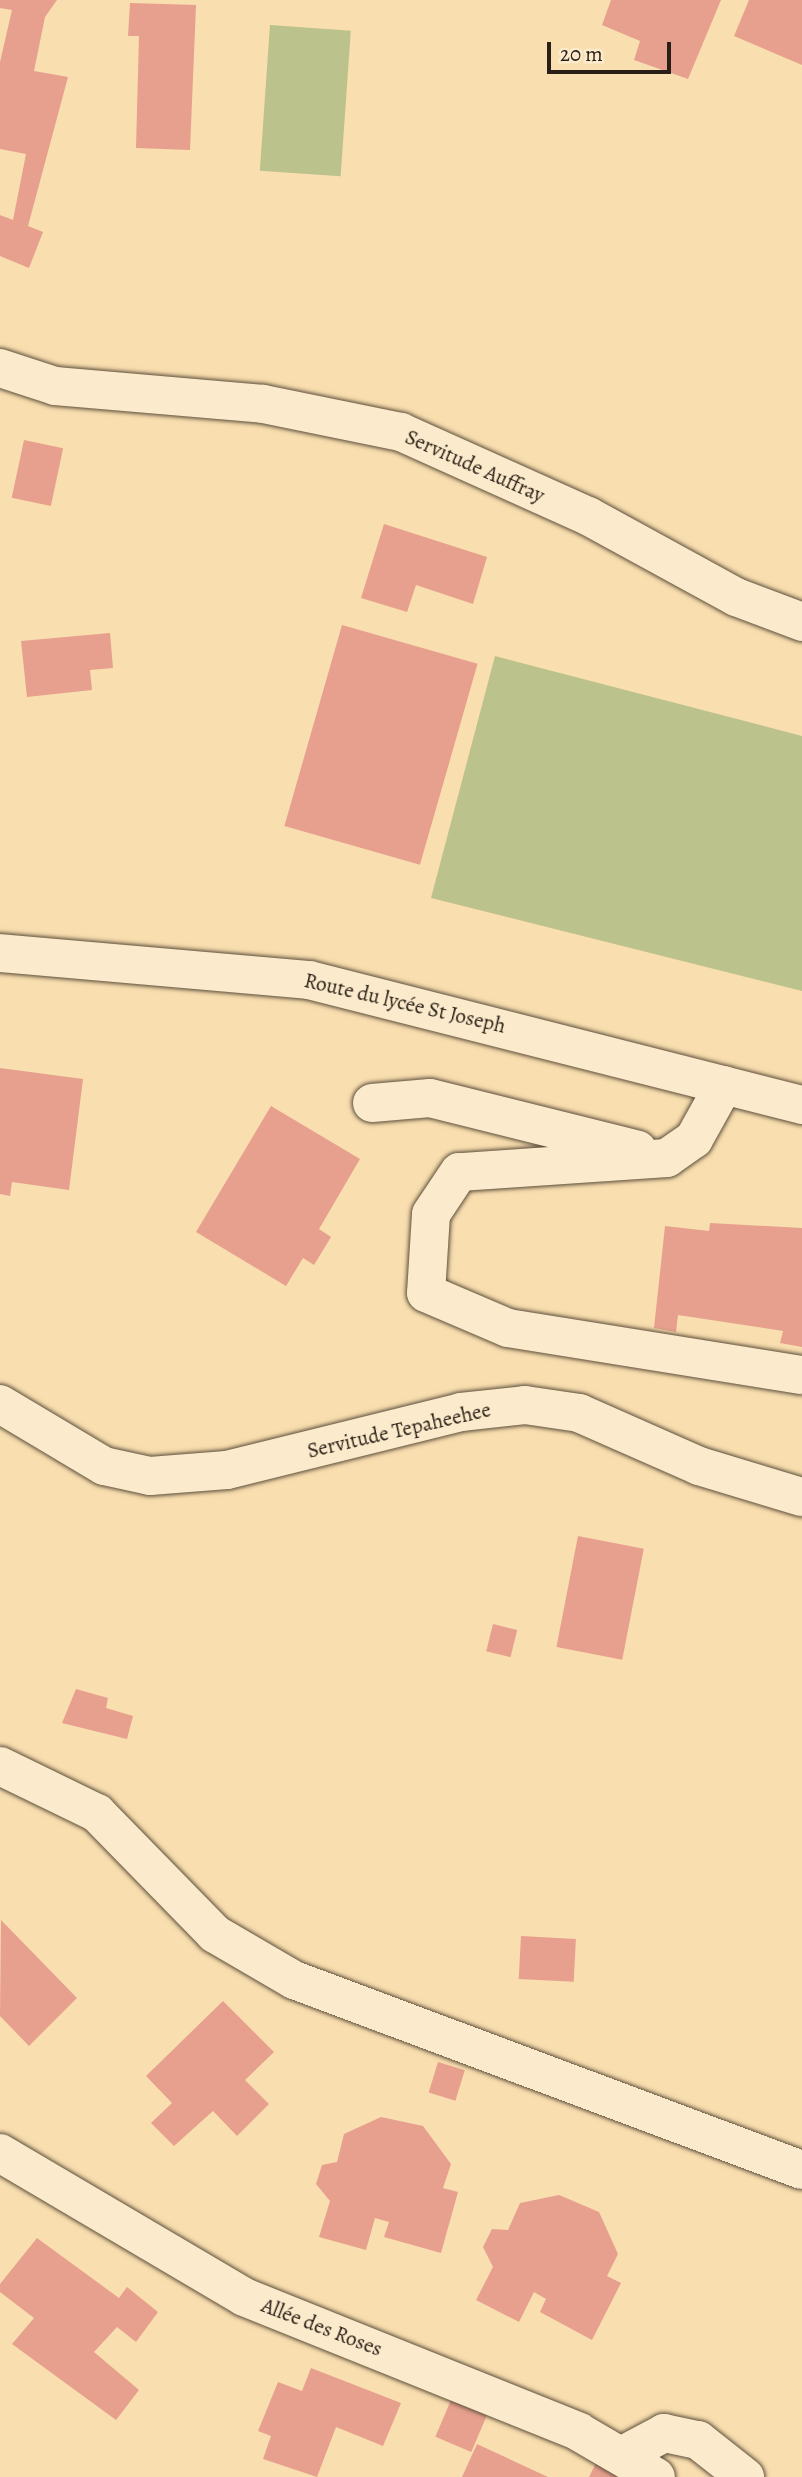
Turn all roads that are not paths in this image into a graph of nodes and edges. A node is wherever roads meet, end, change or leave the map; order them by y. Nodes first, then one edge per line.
1 (0, 368) edge
2 (802, 622) edge
3 (0, 953) edge
4 (724, 1084) junction
5 (372, 1103) dead end
6 (802, 1105) edge
7 (667, 1158) junction
8 (802, 1375) edge
9 (0, 1404) edge
10 (802, 1497) edge
11 (0, 1766) edge
12 (0, 2152) edge
13 (802, 2170) edge
14 (621, 2456) junction
15 (656, 2477) edge
16 (745, 2477) edge

1 - 2 street, Servitude Auffray
3 - 4 street, Route du lycée St Joseph
4 - 6 street, Route du lycée St Joseph
4 - 7 street
5 - 7 street
7 - 8 street
9 - 10 street, Servitude Tepaheehee
11 - 13 street
12 - 14 street, Allée des Roses
14 - 15 street, Allée des Roses
14 - 16 street

